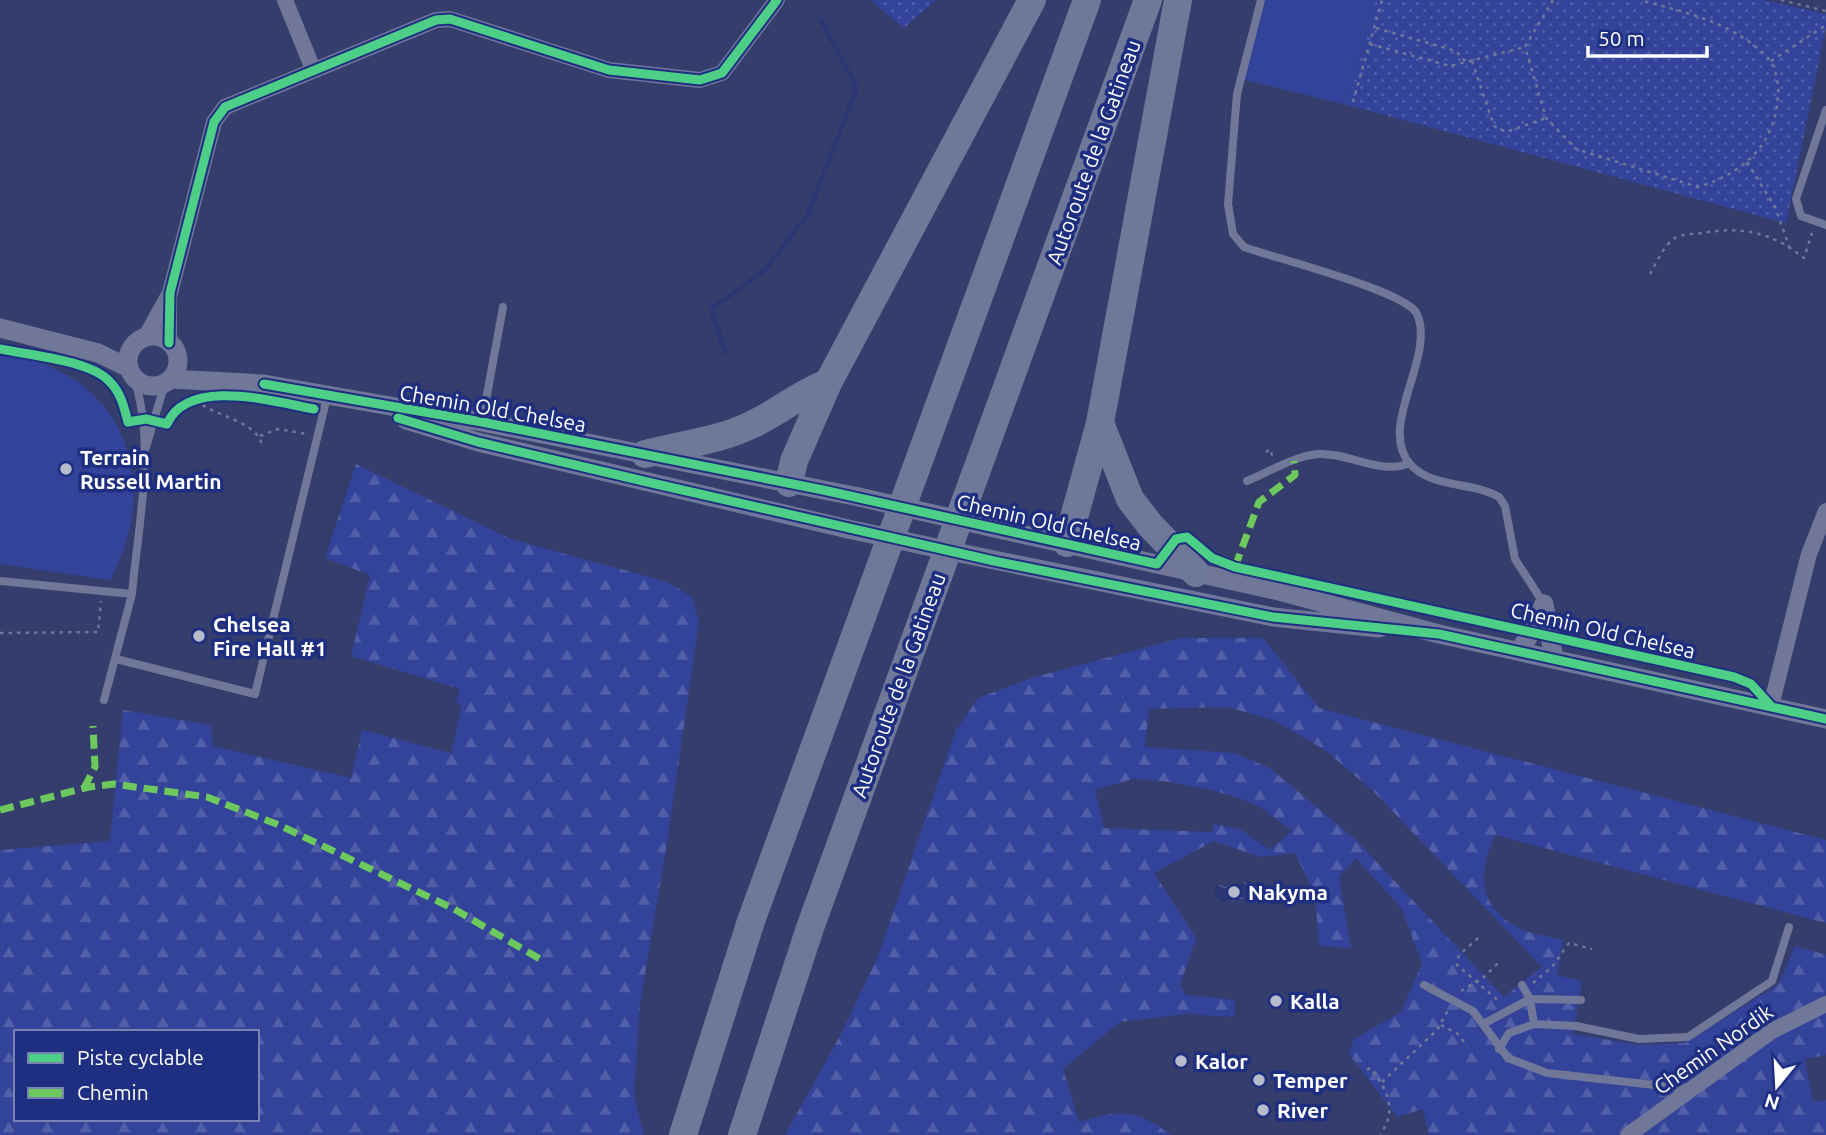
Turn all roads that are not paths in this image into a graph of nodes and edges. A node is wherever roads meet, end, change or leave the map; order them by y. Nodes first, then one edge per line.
1 (285, 0) edge
2 (777, 0) edge
3 (1032, 0) edge
4 (1087, 0) edge
5 (1148, 0) edge
6 (1178, 0) edge
7 (1261, 0) edge
8 (313, 69) junction
9 (1826, 110) edge
10 (1826, 225) edge
11 (170, 293) junction
12 (503, 307) dead end
13 (0, 328) edge
14 (141, 340) junction
15 (66, 343) junction
16 (173, 348) junction
17 (131, 372) junction
18 (168, 381) junction
19 (828, 383) junction
20 (264, 384) junction
21 (327, 397) junction
22 (482, 422) junction
23 (1100, 424) junction
24 (145, 450) junction
25 (645, 454) junction
26 (1409, 463) junction
27 (1247, 481) dead end
28 (789, 483) junction
29 (1826, 511) edge
30 (795, 516) junction
31 (1067, 543) junction
32 (1027, 567) junction
33 (1196, 573) junction
34 (0, 582) edge
35 (132, 594) junction
36 (1544, 604) junction
37 (1439, 634) junction
38 (1519, 651) junction
39 (1554, 658) junction
40 (116, 659) junction
41 (104, 700) dead end
42 (1771, 706) junction
43 (1826, 719) edge
44 (1789, 927) dead end
45 (1424, 985) dead end
46 (1523, 988) road end
47 (1530, 999) junction
48 (1581, 1000) dead end
49 (1826, 1004) edge
50 (1485, 1023) junction
51 (1534, 1024) junction
52 (1499, 1049) junction
53 (1690, 1088) junction
54 (682, 1135) edge
55 (743, 1135) edge
56 (1628, 1135) edge

1 - 8 street
2 - 8 street
3 - 19 highway
4 - 54 highway
5 - 55 highway, Autoroute de la Gatineau
6 - 23 highway
7 - 26 lane
8 - 11 street
9 - 10 lane
11 - 14 street
11 - 16 street
12 - 22 lane
13 - 15 street
14 - 15 street
14 - 16 street
14 - 17 street
15 - 17 street
16 - 18 street
16 - 20 street, Chemin Old Chelsea
17 - 18 street
17 - 24 lane
18 - 20 street, Chemin Old Chelsea
18 - 24 lane
19 - 25 highway
19 - 28 highway
20 - 21 street, Chemin Old Chelsea
21 - 22 street, Chemin Old Chelsea
21 - 30 street, Chemin Old Chelsea
21 - 40 lane
22 - 25 street, Chemin Old Chelsea
23 - 31 highway
23 - 33 highway
24 - 35 lane
25 - 28 street, Chemin Old Chelsea
26 - 27 lane
26 - 36 lane
28 - 30 street
28 - 31 street, Chemin Old Chelsea, bridge
29 - 42 street
30 - 32 street, Chemin Old Chelsea, bridge
31 - 32 street
31 - 33 street, Chemin Old Chelsea
32 - 37 street, Chemin Old Chelsea
33 - 37 street, Chemin Old Chelsea
34 - 35 lane
35 - 40 lane
36 - 38 street
36 - 39 street
37 - 38 street, Chemin Old Chelsea
38 - 39 street, Chemin Old Chelsea
39 - 42 street, Chemin Old Chelsea
40 - 41 lane
42 - 43 street, Chemin Old Chelsea
44 - 51 lane
45 - 50 lane
46 - 47 lane
47 - 48 lane
47 - 50 lane
47 - 51 lane
49 - 53 street, Chemin Nordik
50 - 52 lane
51 - 52 lane
52 - 53 lane
53 - 56 street, Chemin Nordik

